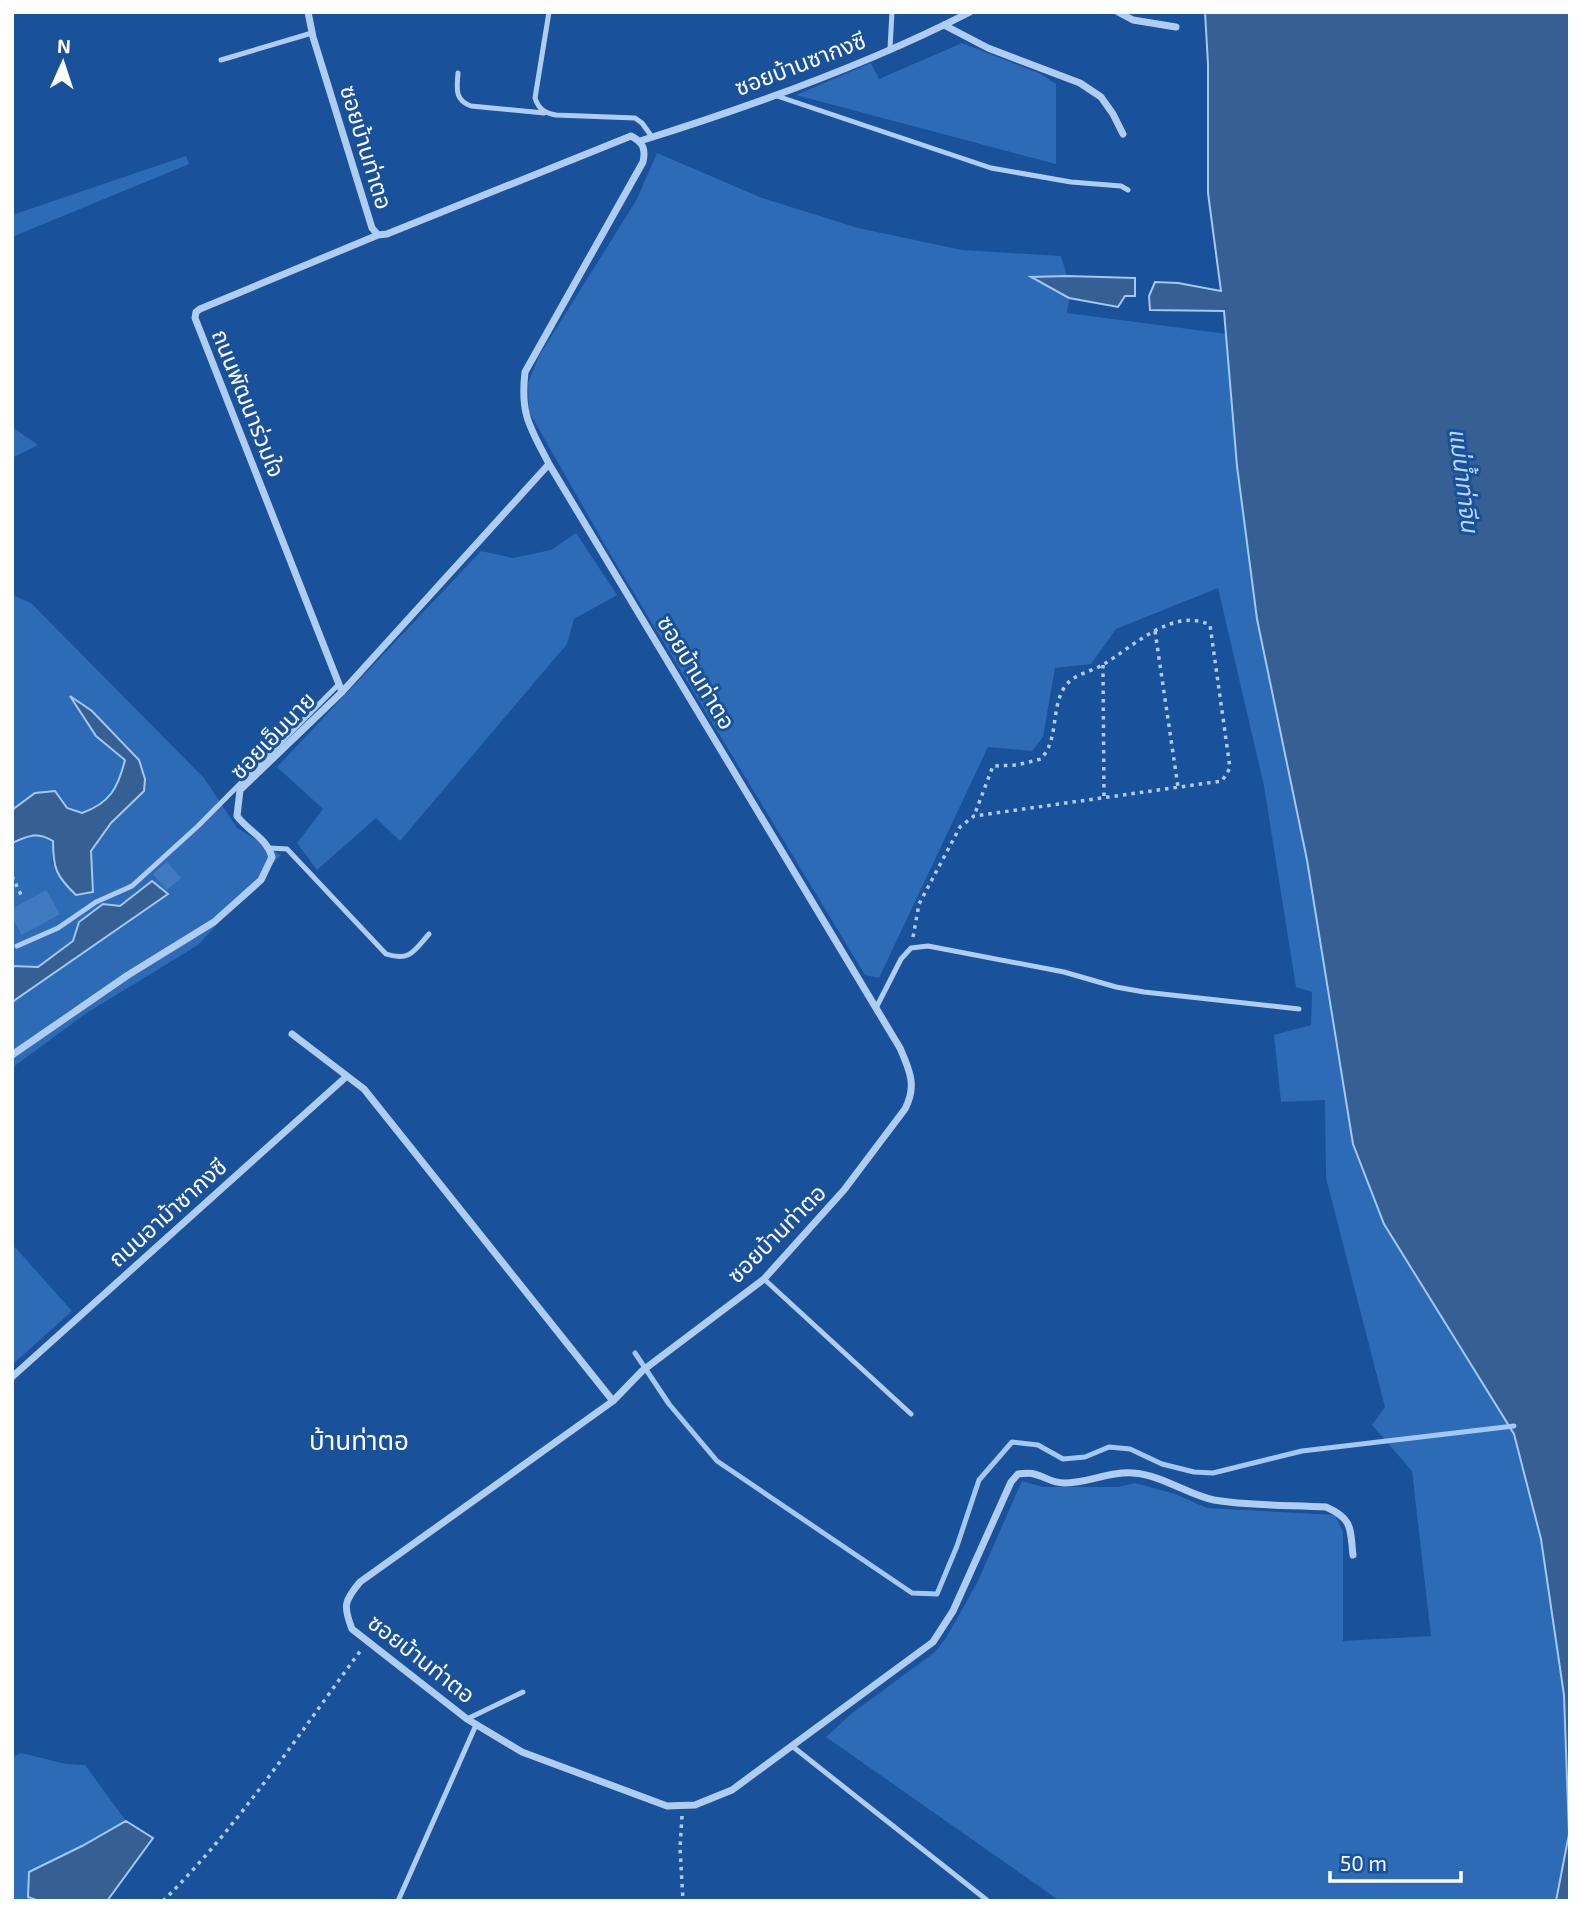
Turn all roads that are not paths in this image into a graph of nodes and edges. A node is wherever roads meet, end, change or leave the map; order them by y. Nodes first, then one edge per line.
1 (308, 12) edge
2 (549, 12) edge
3 (892, 12) edge
4 (970, 12) edge
5 (1118, 12) edge
6 (944, 25) junction
7 (1176, 27) dead end
8 (312, 33) junction
9 (890, 48) junction
10 (221, 60) dead end
11 (458, 73) dead end
12 (774, 95) junction
13 (544, 113) junction
14 (1123, 134) dead end
15 (652, 137) junction
16 (640, 141) junction
17 (1128, 190) dead end
18 (378, 235) junction
19 (549, 464) junction
20 (340, 688) junction
21 (269, 848) junction
22 (429, 934) dead end
23 (17, 946) dead end
24 (876, 1008) junction
25 (1298, 1009) dead end
26 (292, 1034) dead end
27 (12, 1055) edge
28 (347, 1076) junction
29 (764, 1279) junction
30 (12, 1377) edge
31 (613, 1401) junction
32 (911, 1414) dead end
33 (1353, 1555) dead end
34 (523, 1692) dead end
35 (467, 1719) junction
36 (476, 1725) junction
37 (792, 1746) junction
38 (398, 1901) edge
39 (988, 1901) edge

1 - 8 street, ซอยบ้านท่าตอ
2 - 13 lane
3 - 9 lane
4 - 6 street, ซอยบ้านซากงซี
5 - 7 street
6 - 9 street, ซอยบ้านซากงซี
6 - 14 street
8 - 10 lane
8 - 18 street, ซอยบ้านท่าตอ
9 - 12 street, ซอยบ้านซากงซี
11 - 13 lane
12 - 15 street, ซอยบ้านซากงซี
12 - 17 lane
13 - 15 lane
15 - 16 street, ซอยบ้านซากงซี
16 - 18 street, ซอยบ้านท่าตอ
16 - 19 street, ซอยบ้านท่าตอ
18 - 20 street, ถนนพัฒนาร่วมใจ
19 - 20 street, ซอยเอ็มนาย
19 - 24 street, ซอยบ้านท่าตอ
20 - 21 street, ซอยเอ็มนาย
20 - 23 lane
21 - 22 lane
21 - 27 street
24 - 25 lane
24 - 29 street, ซอยบ้านท่าตอ
26 - 28 street
28 - 30 street, ถนนอาม้าซากงซี
28 - 31 street
29 - 31 street, ซอยบ้านท่าตอ
29 - 32 lane
31 - 35 street, ซอยบ้านท่าตอ
33 - 37 street, ซอยบ้านท่าตอ
34 - 35 lane
35 - 36 street, ซอยบ้านท่าตอ
36 - 37 street, ซอยบ้านท่าตอ
36 - 38 lane
37 - 39 lane

